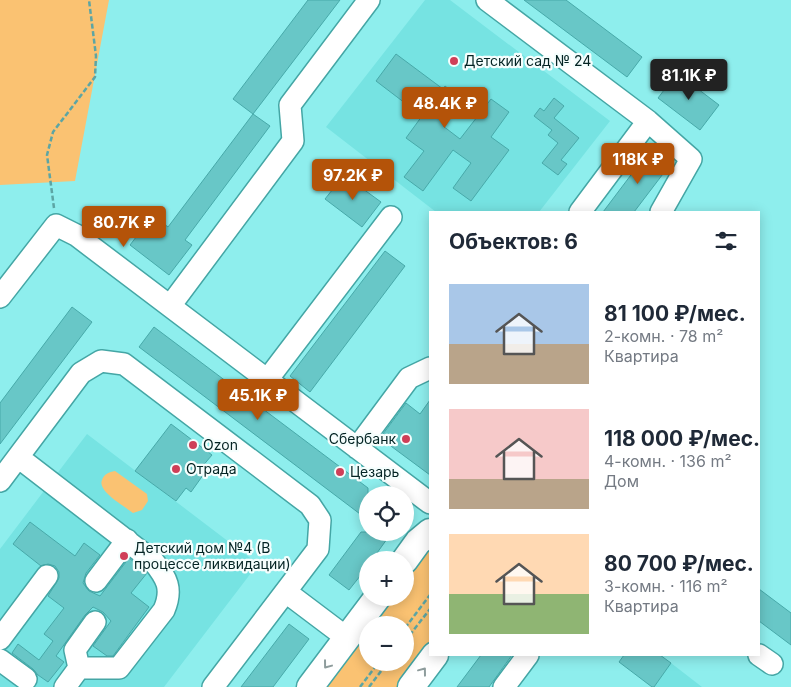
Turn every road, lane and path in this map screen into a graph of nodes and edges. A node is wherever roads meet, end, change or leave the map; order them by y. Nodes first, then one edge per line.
1 (89, 0) edge
2 (369, 0) edge
3 (487, 0) edge
4 (648, 121) junction
5 (581, 211) edge
6 (662, 211) edge
7 (391, 217) dead end
8 (56, 224) junction
9 (0, 297) edge
10 (170, 306) junction
11 (429, 368) edge
12 (267, 380) junction
13 (357, 448) junction
14 (18, 457) junction
15 (0, 481) edge
16 (429, 502) edge
17 (429, 533) edge
18 (126, 540) junction
19 (412, 551) edge
20 (47, 576) dead end
21 (96, 581) dead end
22 (286, 592) junction
23 (429, 596) edge
24 (371, 606) edge
25 (429, 610) edge
26 (414, 616) edge
27 (95, 622) dead end
28 (414, 629) edge
29 (347, 638) junction
30 (0, 639) edge
31 (434, 656) edge
32 (527, 656) edge
33 (0, 660) edge
34 (79, 668) junction
35 (372, 671) edge
36 (381, 671) edge
37 (28, 684) edge
38 (65, 687) edge
39 (213, 687) edge
40 (310, 687) edge
41 (360, 687) edge
42 (369, 687) edge
43 (411, 687) edge
44 (504, 687) edge

1 - 8 path
2 - 10 street
3 - 4 street
4 - 5 street
4 - 6 street
7 - 12 street
8 - 9 street
8 - 10 street
10 - 12 street
11 - 13 street
12 - 13 street
13 - 16 street
14 - 15 street
14 - 18 street
14 - 22 street
17 - 19 main road
18 - 21 street
18 - 34 street
20 - 30 street
22 - 29 street
22 - 39 street
23 - 26 path
24 - 29 main road
25 - 28 path
27 - 34 street
29 -> 40 main road
43 -> 31 main road
32 - 44 street
33 - 37 street
34 - 38 street
35 - 41 path
36 - 42 path

